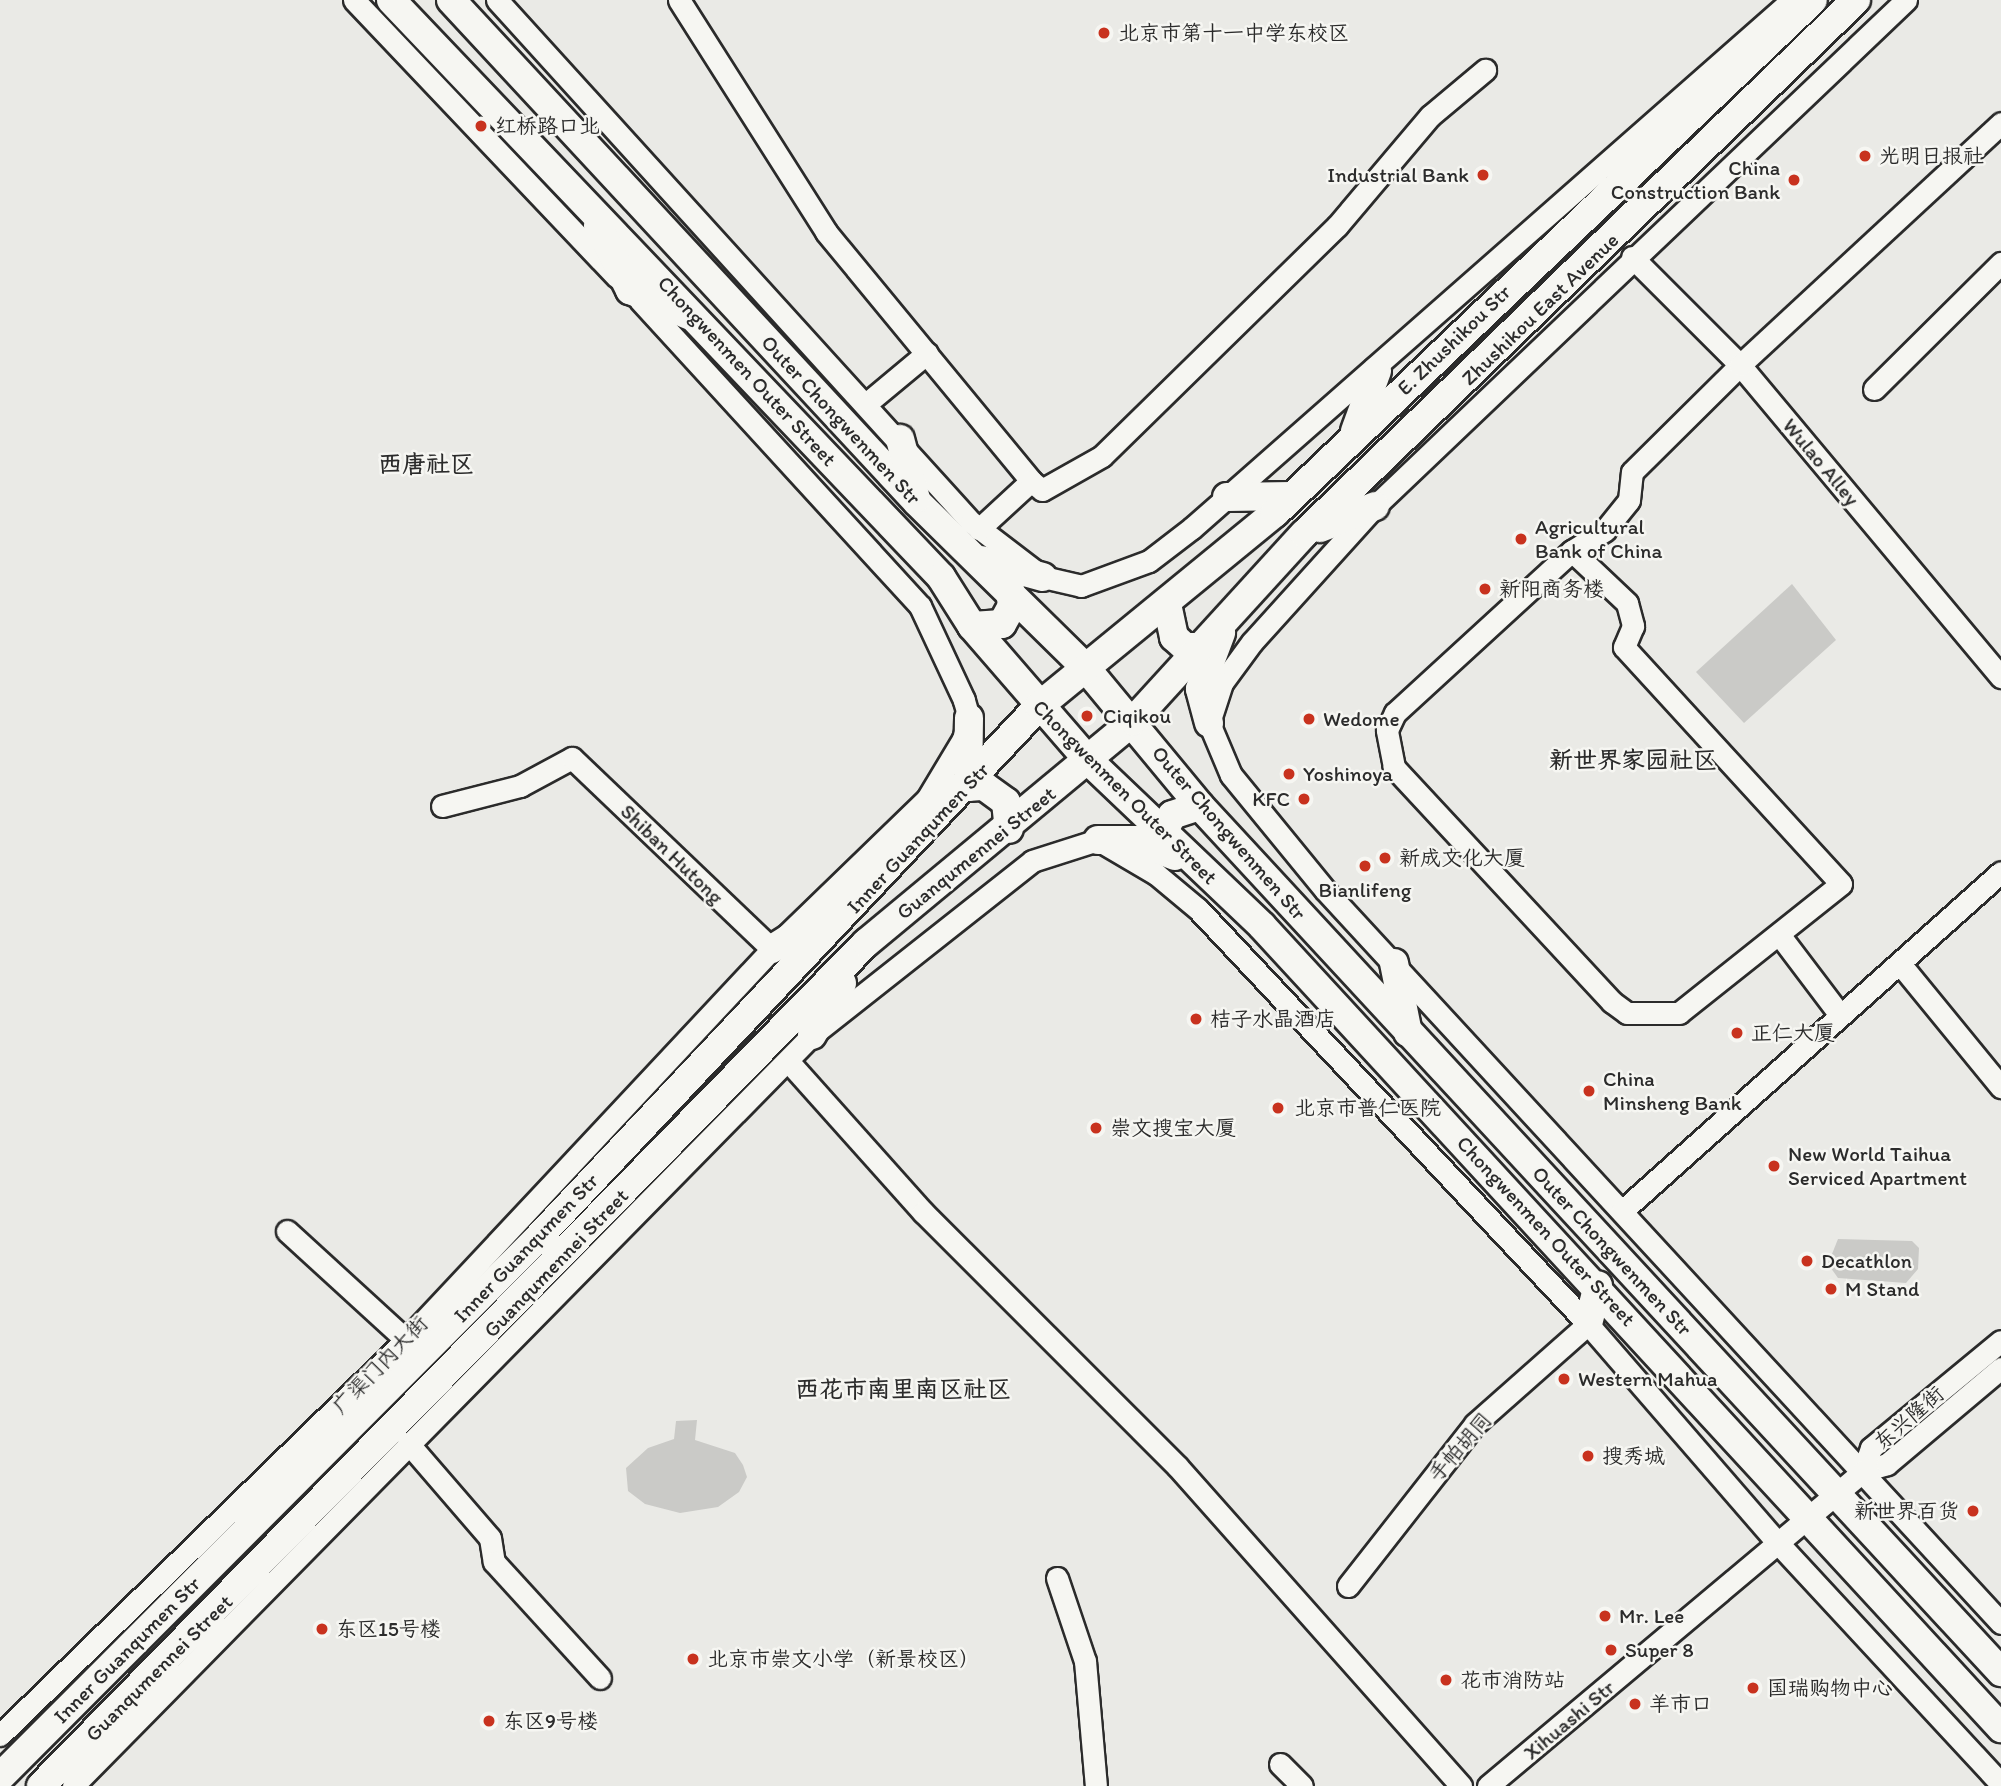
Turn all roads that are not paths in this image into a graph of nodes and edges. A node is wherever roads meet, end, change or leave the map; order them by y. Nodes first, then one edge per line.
1 (354, 0) edge
2 (391, 0) edge
3 (451, 0) edge
4 (497, 0) edge
5 (679, 0) edge
6 (1792, 0) edge
7 (1813, 0) edge
8 (1856, 0) edge
9 (1906, 0) edge
10 (1485, 70) dead end
11 (2001, 123) edge
12 (584, 198) junction
13 (1632, 257) junction
14 (2001, 263) edge
15 (630, 290) junction
16 (697, 319) junction
17 (927, 353) junction
18 (1740, 365) junction
19 (1377, 371) junction
20 (1874, 389) dead end
21 (867, 403) junction
22 (1353, 437) junction
23 (901, 439) junction
24 (1031, 481) junction
25 (1293, 496) junction
26 (1227, 497) junction
27 (917, 502) junction
28 (1375, 506) junction
29 (979, 529) junction
30 (1304, 534) junction
31 (1572, 551) junction
32 (975, 558) junction
33 (1043, 577) junction
34 (1010, 590) junction
35 (1167, 604) junction
36 (1226, 620) junction
37 (972, 626) junction
38 (1201, 647) junction
39 (1084, 667) junction
40 (2001, 676) edge
41 (1039, 706) junction
42 (969, 718) junction
43 (1133, 721) junction
44 (1209, 723) junction
45 (1089, 761) junction
46 (968, 787) junction
47 (442, 806) dead end
48 (1200, 806) junction
49 (1009, 829) junction
50 (1162, 835) junction
51 (1098, 840) junction
52 (2001, 872) edge
53 (1205, 875) junction
54 (877, 883) junction
55 (1781, 937) junction
56 (866, 943) junction
57 (772, 949) junction
58 (1394, 964) junction
59 (1901, 965) junction
60 (1840, 1015) junction
61 (1408, 1033) junction
62 (812, 1035) junction
63 (788, 1061) junction
64 (2001, 1087) edge
65 (1622, 1211) junction
66 (287, 1231) dead end
67 (1598, 1285) junction
68 (1588, 1324) junction
69 (406, 1340) junction
70 (2001, 1341) edge
71 (2001, 1368) edge
72 (408, 1443) junction
73 (1863, 1471) junction
74 (1836, 1494) junction
75 (1808, 1517) junction
76 (1777, 1542) junction
77 (1057, 1578) dead end
78 (1348, 1586) dead end
79 (2001, 1623) edge
80 (2001, 1672) edge
81 (600, 1678) dead end
82 (2001, 1728) edge
83 (0, 1735) edge
84 (1280, 1764) dead end
85 (0, 1777) edge
86 (2001, 1784) edge
87 (41, 1786) edge
88 (73, 1786) edge
89 (1096, 1786) edge
90 (1302, 1786) edge
91 (1461, 1786) edge
92 (1488, 1786) edge

1 - 15 street, Chongwenmen Outer Street
2 - 12 main road, Chongwenmen Outer Street
3 - 27 main road, Outer Chongwenmen Str
4 - 21 street
5 - 17 street
6 - 19 street
7 - 22 main road, E. Zhushikou Str
8 - 30 main road, Zhushikou East Avenue
9 - 13 street, Zhushikou East Avenue
10 - 24 street
11 - 18 street
12 - 15 main road
12 - 16 main road, Chongwenmen Outer Street
13 - 18 street, Wulao Alley
13 - 28 street, Zhushikou East Avenue
14 - 20 street
15 - 16 main road
15 - 42 street, Chongwenmen Outer Street
16 - 37 main road, Chongwenmen Outer Street
17 - 21 street
17 - 24 street
18 - 31 street
18 - 40 street, Wulao Alley
19 - 22 main road
19 - 26 street
21 - 23 street
22 - 25 main road, E. Zhushikou Str
23 - 27 main road
23 - 29 street
24 - 29 street
25 - 26 main road
25 - 35 main road, E. Zhushikou Str
26 - 33 street
27 - 32 main road, Outer Chongwenmen Str
28 - 30 main road
28 - 44 street, Zhushikou East Avenue
29 - 33 street
30 - 36 main road, Zhushikou East Avenue
31 - 55 street
31 - 55 street
32 - 33 main road
32 - 34 main road, Outer Chongwenmen Str
34 - 37 main road
34 - 39 main road, Outer Chongwenmen Str
35 - 38 main road
35 - 39 main road, E. Zhushikou Str
36 - 38 main road, Zhushikou East Avenue
36 - 44 main road
37 - 41 main road, Chongwenmen Outer Street
38 - 43 main road, Zhushikou East Avenue
39 - 41 main road, Inner Guanqumen Str
39 - 43 main road, Outer Chongwenmen Str
41 - 45 main road, Chongwenmen Outer Street
41 - 46 main road, Inner Guanqumen Str
42 - 46 main road
42 - 57 street, 广渠门内大街
43 - 45 main road, Guanqumennei Street
43 - 48 main road, Outer Chongwenmen Str
44 - 58 street
45 - 49 main road, Guanqumennei Street
45 - 50 main road, Chongwenmen Outer Street
46 - 49 main road
46 - 54 main road, Inner Guanqumen Str
47 - 57 street, Shiban Hutong
48 - 50 main road
48 - 61 main road, Outer Chongwenmen Str
49 - 56 main road, Guanqumennei Street
50 - 53 main road, Chongwenmen Outer Street
51 - 53 main road
51 - 62 street
51 - 68 street, Chongwenmen Outer Street
52 - 59 street
53 - 67 main road, Chongwenmen Outer Street
54 - 57 main road
54 - 85 main road, Inner Guanqumen Str
55 - 60 street
56 - 62 main road
56 - 87 main road, Guanqumennei Street
57 - 69 street, 广渠门内大街
58 - 61 main road
58 - 65 street
59 - 60 street
59 - 64 street
60 - 65 street
61 - 74 main road, Outer Chongwenmen Str
62 - 63 street
63 - 72 street
63 - 91 street
65 - 73 street
66 - 69 street
67 - 68 main road
67 - 75 main road, Chongwenmen Outer Street
68 - 76 street, Chongwenmen Outer Street
68 - 78 street, 手帕胡同
69 - 83 street, 广渠门内大街
70 - 73 street, 东兴隆街
71 - 73 street, 东兴隆街
72 - 81 street
72 - 88 street
73 - 74 street, Xihuashi Str
73 - 79 street
74 - 75 street, Xihuashi Str
74 - 80 main road, Outer Chongwenmen Str
75 - 76 street, Xihuashi Str
75 - 82 main road
76 - 86 street, Chongwenmen Outer Street
76 - 92 street, Xihuashi Str
77 - 89 street
84 - 90 street

